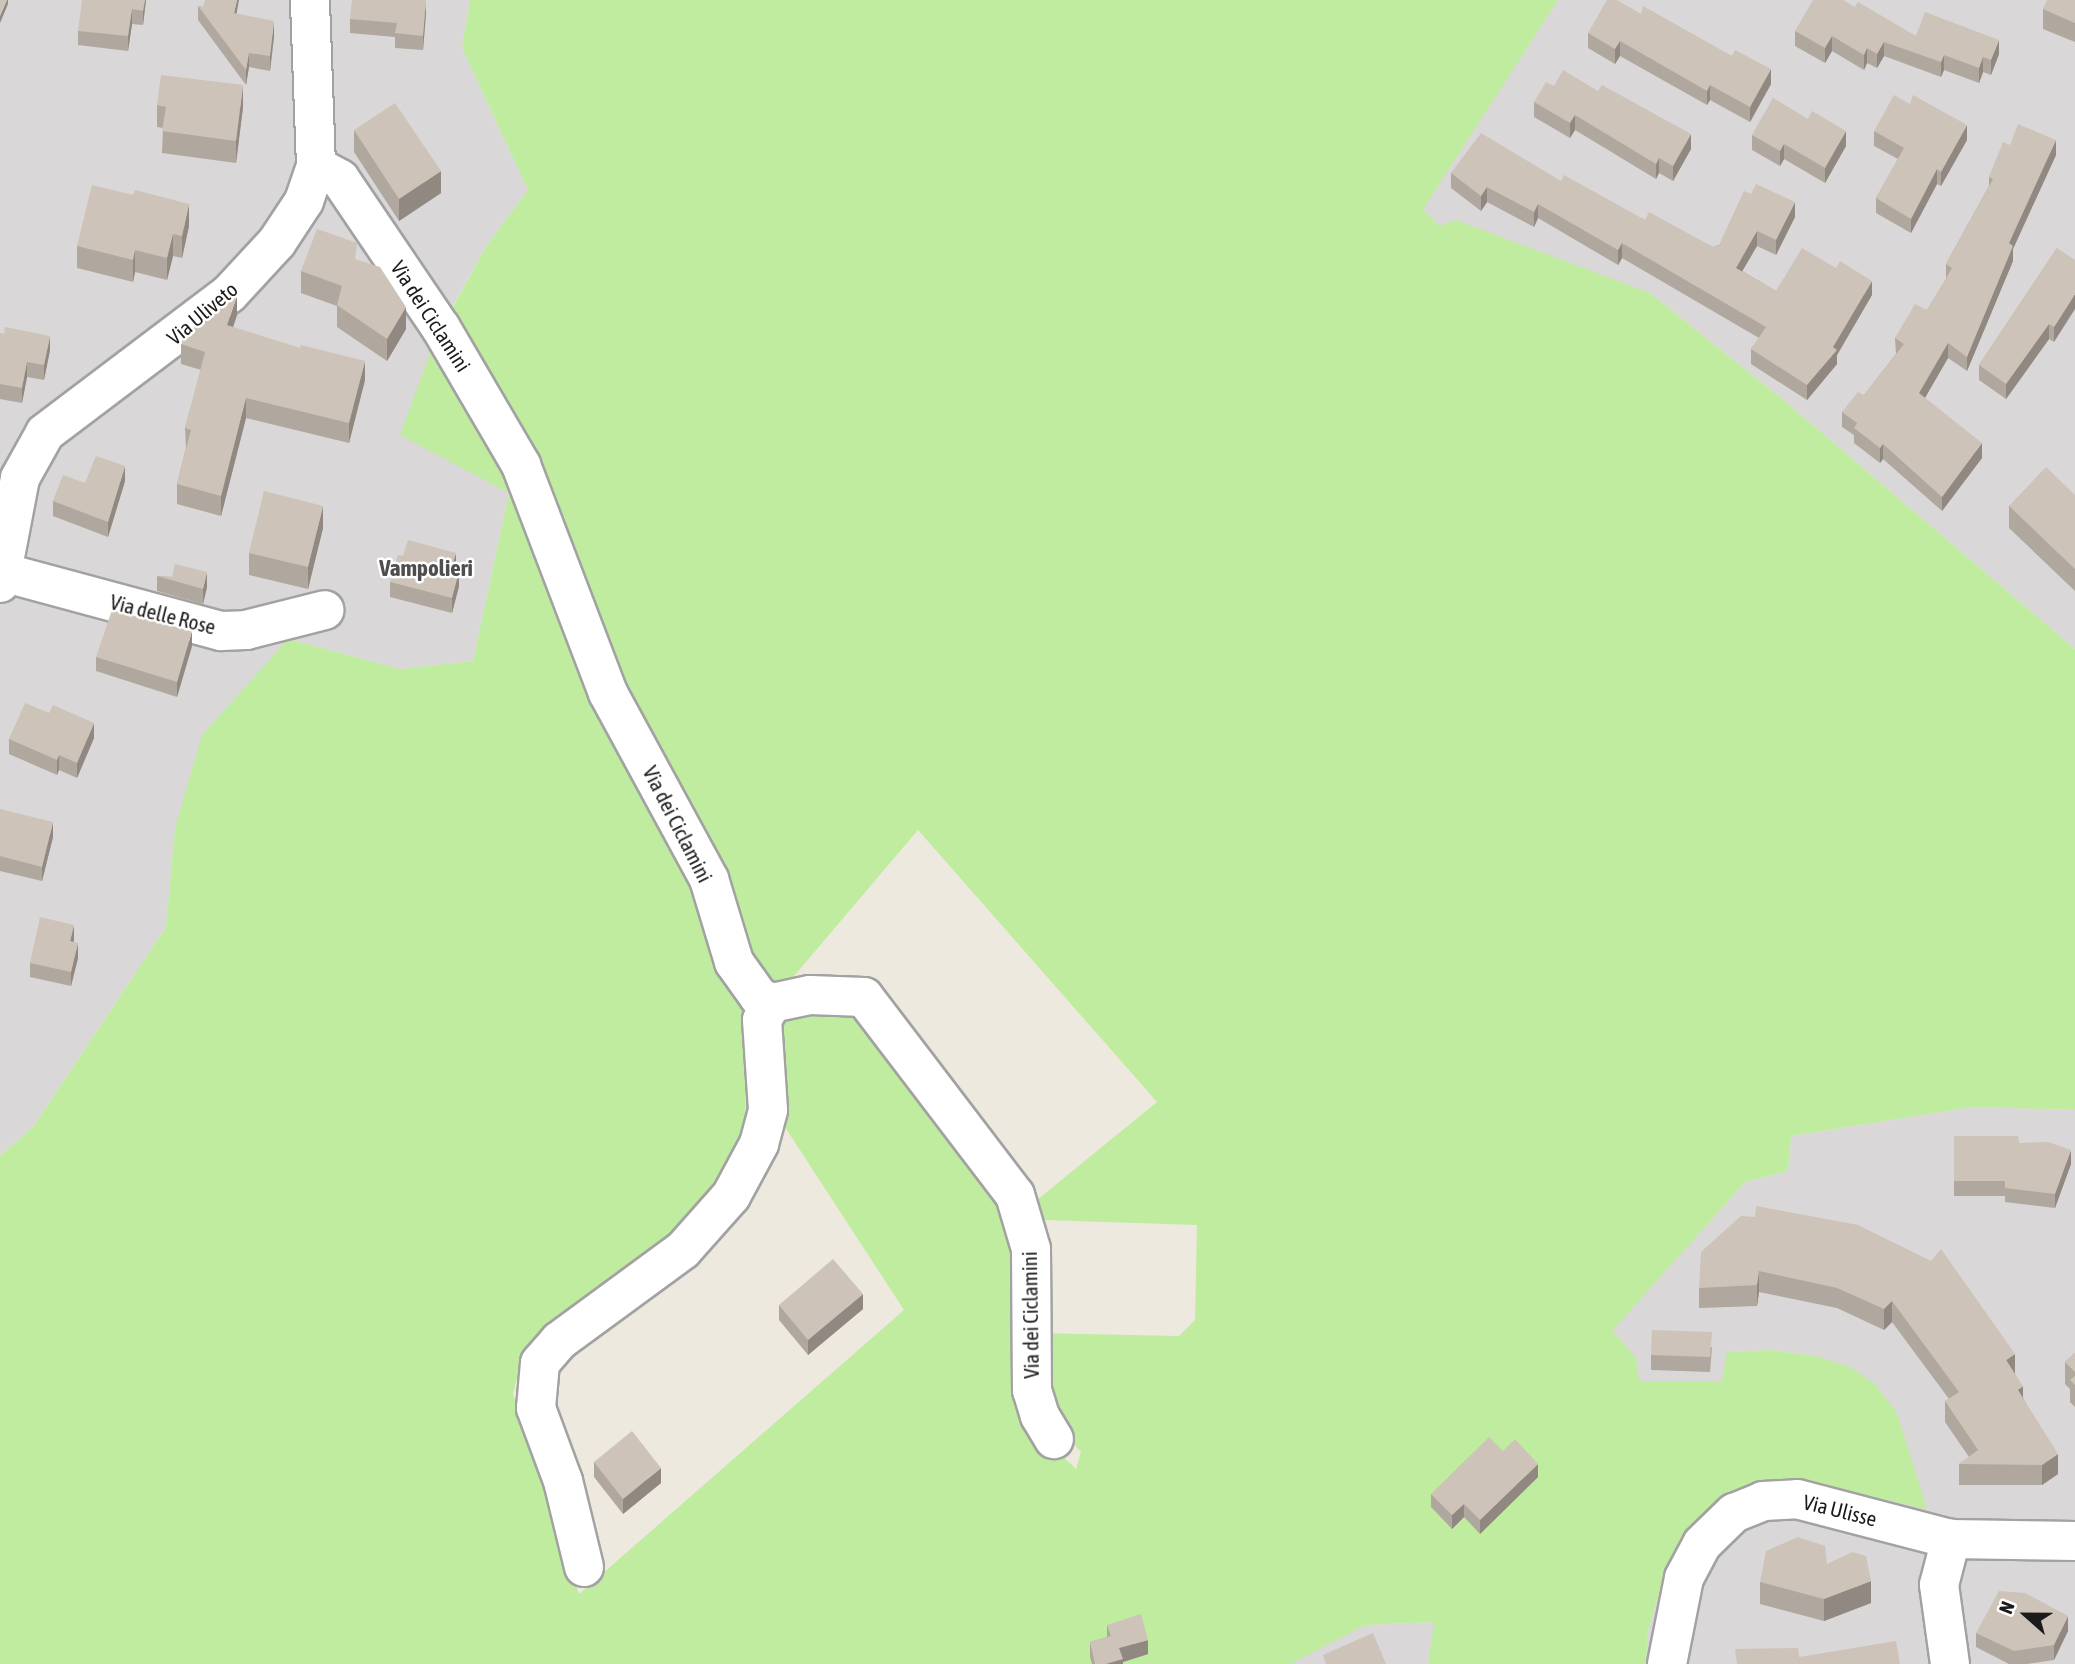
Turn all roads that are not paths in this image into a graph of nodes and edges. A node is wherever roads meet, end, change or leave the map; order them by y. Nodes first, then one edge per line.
1 (310, 0) edge
2 (316, 166) junction
3 (1, 578) edge
4 (325, 610) dead end
5 (772, 1003) junction
6 (1054, 1439) dead end
7 (1951, 1539) junction
8 (2075, 1541) edge
9 (584, 1567) dead end
10 (1667, 1664) edge
11 (1950, 1664) edge

1 - 2 street, Via Uliveto
2 - 3 street, Via Uliveto
2 - 5 street, Via dei Ciclamini
3 - 4 street, Via delle Rose
5 - 6 street, Via dei Ciclamini
5 - 9 street
7 - 8 street, Via Ulisse
7 - 10 street, Via Ulisse
7 - 11 street

